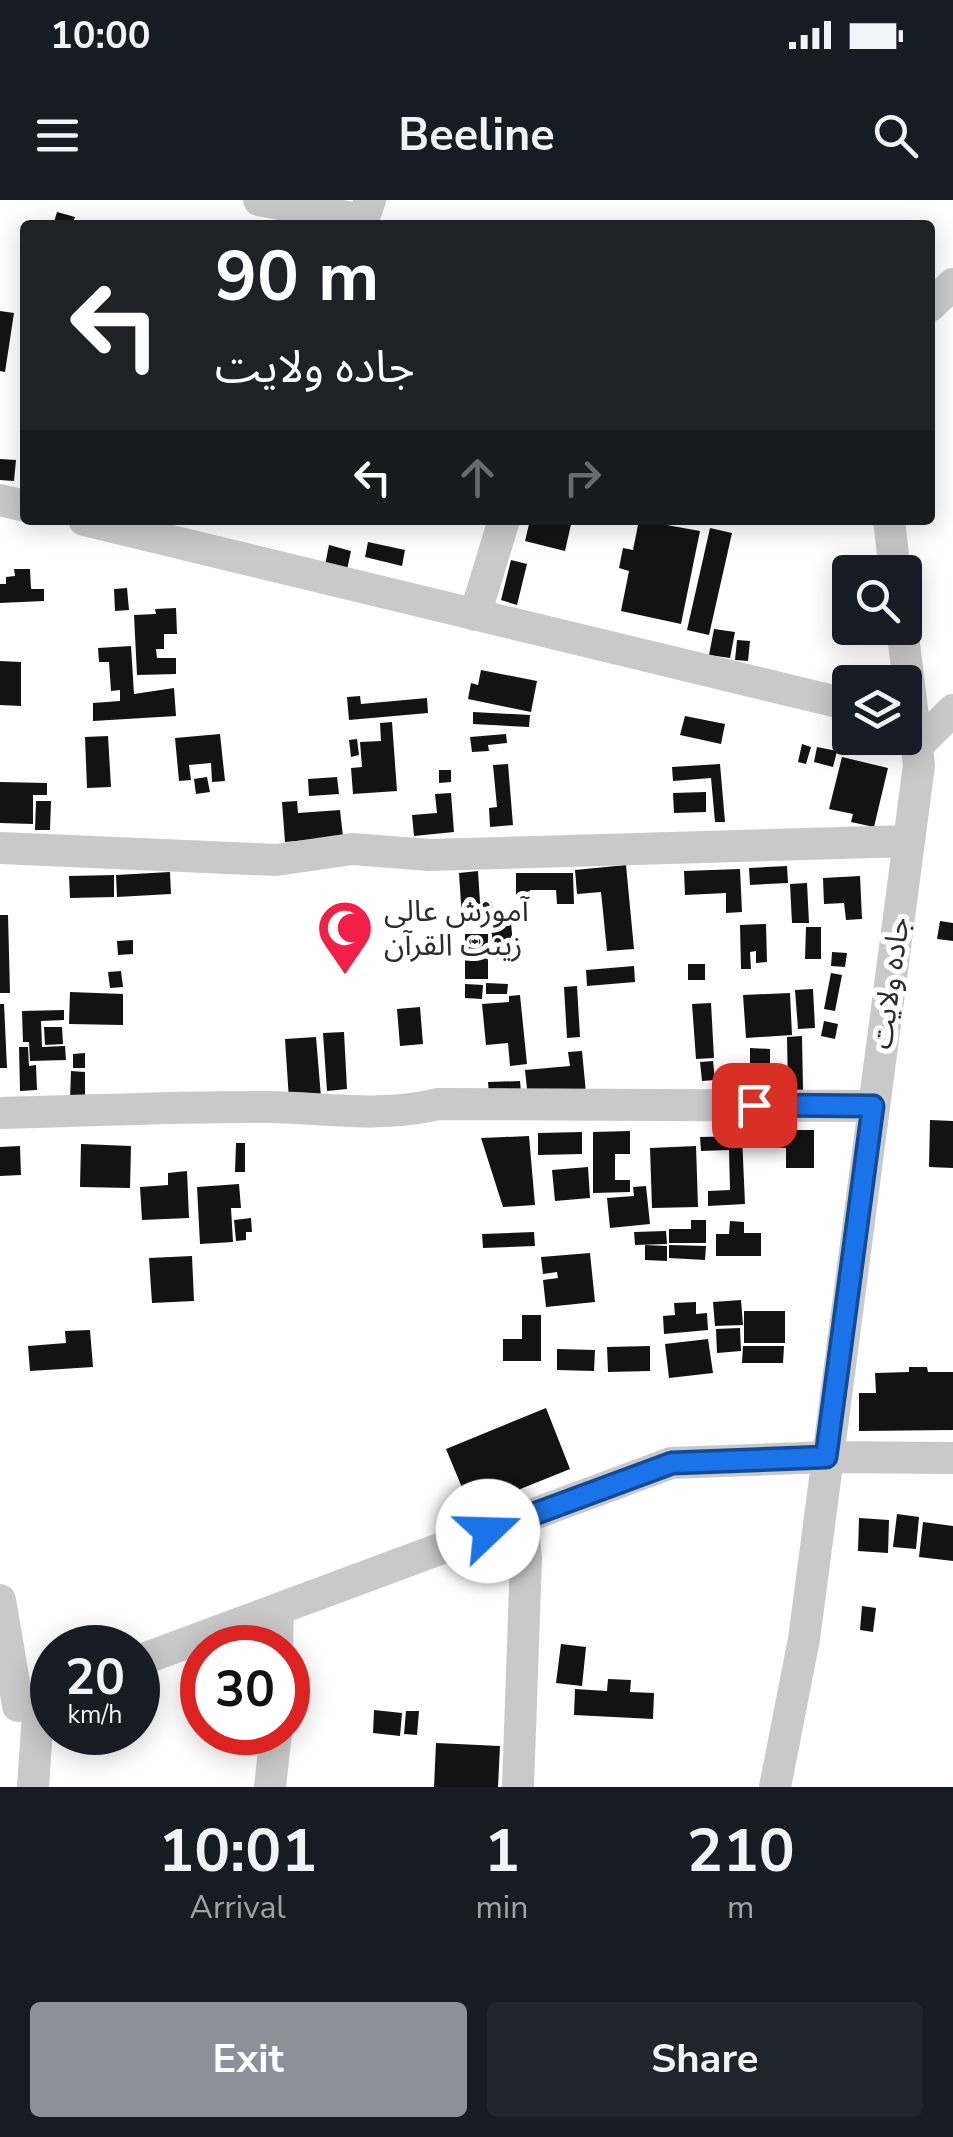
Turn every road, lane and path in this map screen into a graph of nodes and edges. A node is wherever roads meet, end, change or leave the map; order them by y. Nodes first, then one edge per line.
1 (259, 200) edge
2 (366, 215) edge
3 (105, 525) edge
4 (502, 525) edge
5 (890, 525) edge
6 (894, 555) edge
7 (474, 614) junction
8 (832, 702) edge
9 (953, 710) edge
10 (922, 724) edge
11 (917, 755) edge
12 (909, 841) junction
13 (0, 848) edge
14 (873, 1106) junction
15 (0, 1113) edge
16 (826, 1457) junction
17 (953, 1458) edge
18 (522, 1518) junction
19 (0, 1600) edge
20 (278, 1609) junction
21 (278, 1625) edge
22 (160, 1654) edge
23 (27, 1703) edge
24 (273, 1755) edge
25 (33, 1787) edge
26 (270, 1787) edge
27 (518, 1787) edge
28 (776, 1787) edge

1 - 2 street
3 - 7 street
4 - 7 street
5 - 6 street
7 - 8 street
9 - 10 street
11 - 12 street, جاده ولایت
12 - 13 street
12 - 14 street, جاده ولایت
14 - 15 street
14 - 16 street, جاده ولایت
16 - 17 street
16 - 18 street
16 - 28 street, جاده ولایت
18 - 20 street
18 - 27 street
19 - 23 street
20 - 21 street
20 - 22 street
23 - 25 street
24 - 26 street

